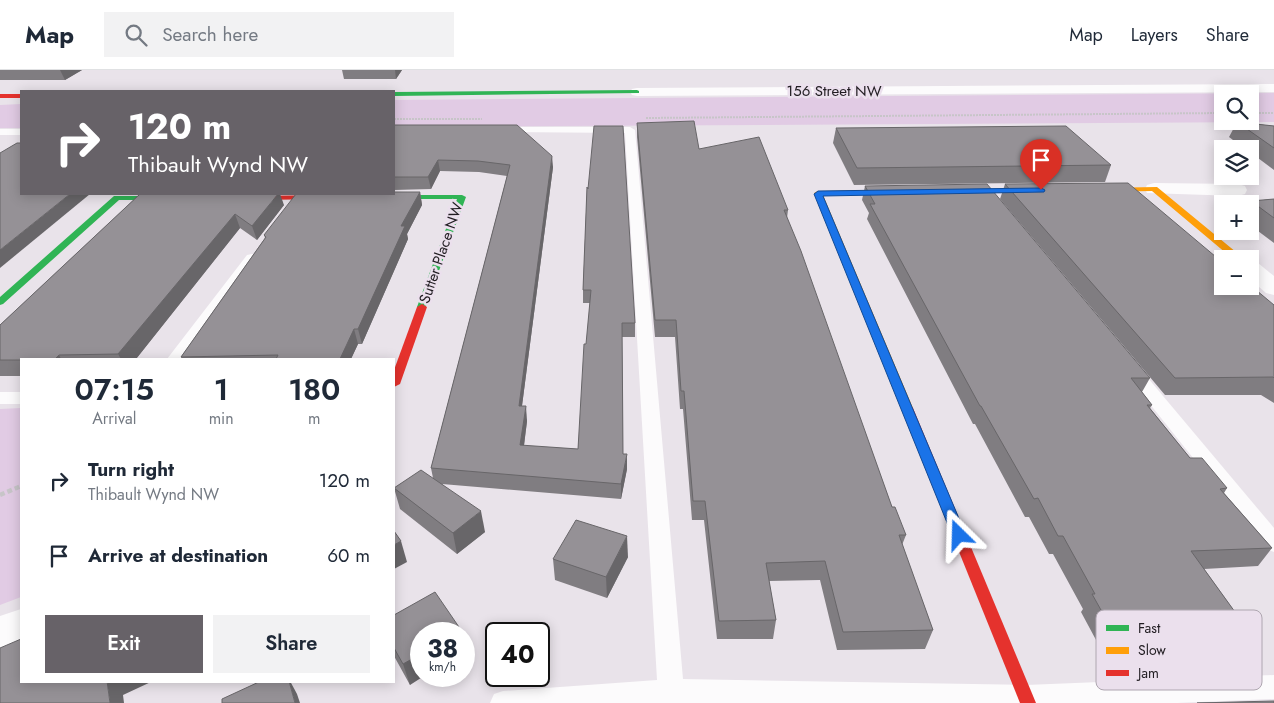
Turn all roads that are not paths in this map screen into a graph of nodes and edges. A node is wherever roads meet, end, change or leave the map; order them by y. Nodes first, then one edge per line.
1 (1274, 88) edge
2 (637, 92) joint
3 (395, 94) edge
4 (0, 96) edge
5 (20, 96) edge
6 (483, 125) edge
7 (0, 132) edge
8 (20, 132) edge
9 (1154, 189) junction
10 (1054, 190) edge
11 (1084, 190) edge
12 (1238, 190) dead end
13 (985, 191) junction
14 (916, 192) edge
15 (945, 192) edge
16 (299, 196) edge
17 (346, 197) edge
18 (375, 197) edge
19 (184, 198) edge
20 (231, 198) edge
21 (997, 206) edge
22 (286, 213) edge
23 (263, 244) edge
24 (1228, 250) edge
25 (1259, 276) edge
26 (1274, 288) edge
27 (0, 302) edge
28 (176, 358) edge
29 (1123, 360) edge
30 (395, 381) edge
31 (0, 398) edge
32 (20, 398) edge
33 (1274, 543) edge
34 (20, 624) edge
35 (0, 633) edge
36 (1217, 690) edge
37 (671, 691) junction
38 (1027, 700) edge
39 (502, 703) edge

1 - 2 street, 156 Street NW
2 - 3 street, 156 Street NW
4 - 5 street
6 - 37 lane
7 - 8 lane
9 - 11 street
9 - 12 street
9 - 24 street
10 - 13 street
13 - 15 street
13 - 21 lane
14 - 38 street
16 - 17 street
16 - 20 street
16 - 22 lane
18 - 30 street, Sutter Place NW
19 - 27 street
23 - 28 lane
25 - 26 street
29 - 33 lane
31 - 32 lane
34 - 35 street
36 - 38 lane
37 - 38 lane
37 - 39 lane

